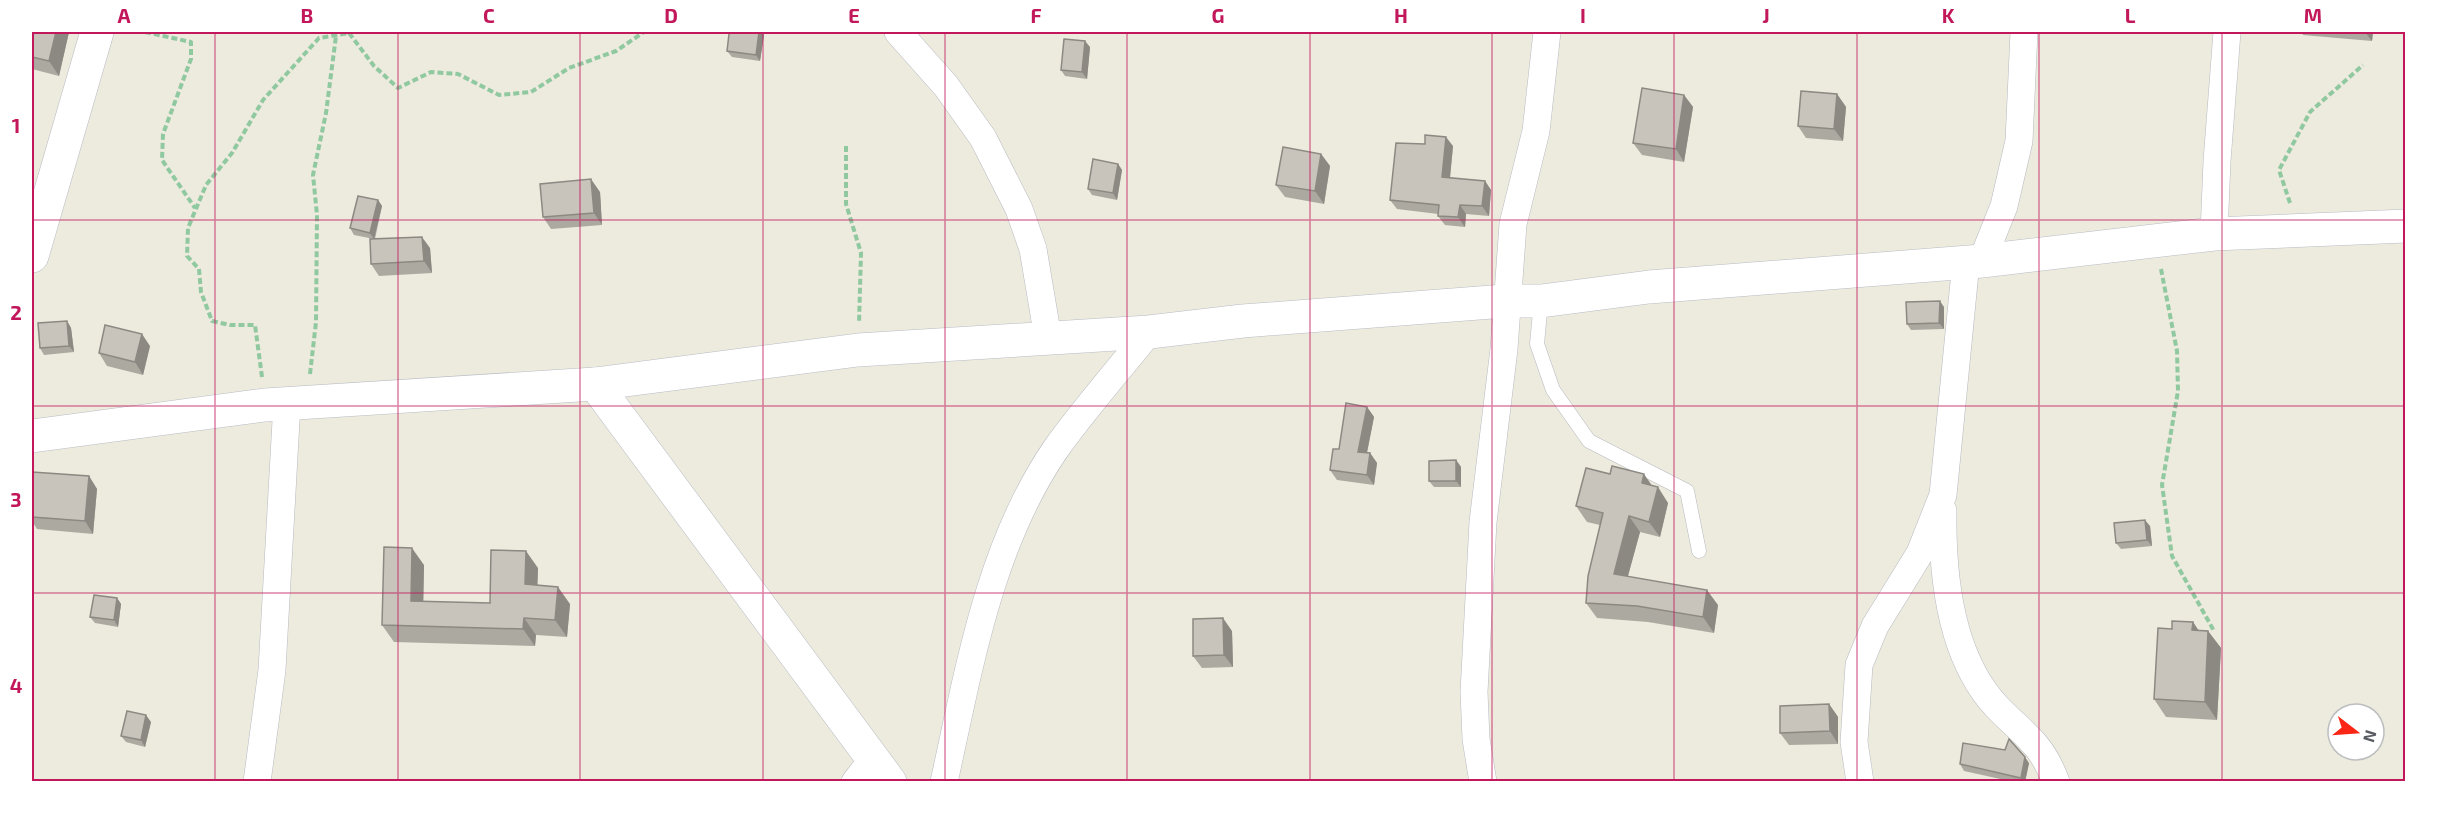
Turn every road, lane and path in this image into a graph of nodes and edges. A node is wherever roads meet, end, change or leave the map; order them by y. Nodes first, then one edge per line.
1 (97, 32) edge
2 (144, 32) edge
3 (644, 32) edge
4 (898, 32) edge
5 (1547, 32) edge
6 (2024, 32) edge
7 (2227, 32) edge
8 (336, 36) junction
9 (2363, 65) dead end
10 (846, 146) dead end
11 (196, 209) junction
12 (2406, 226) edge
13 (2299, 230) junction
14 (2214, 234) junction
15 (2156, 242) junction
16 (32, 256) edge
17 (1974, 261) junction
18 (1505, 301) junction
19 (1540, 301) junction
20 (1149, 332) junction
21 (1048, 338) junction
22 (858, 350) junction
23 (595, 384) junction
24 (286, 403) junction
25 (32, 436) edge
26 (1943, 495) junction
27 (1699, 551) dead end
28 (2214, 631) dead end
29 (873, 774) edge
30 (257, 782) edge
31 (944, 782) edge
32 (1483, 782) edge
33 (1860, 782) edge
34 (2056, 782) edge

1 - 16 street
2 - 11 path
3 - 8 path
4 - 21 street
5 - 18 street
6 - 17 street
7 - 14 street
8 - 11 path
8 - 24 path
9 - 13 path
10 - 22 path
11 - 24 path
12 - 13 street
13 - 14 street
14 - 15 street
15 - 17 street
15 - 28 path
17 - 19 street
17 - 26 street
18 - 19 street
18 - 20 street
18 - 32 street
19 - 27 lane
20 - 21 street
20 - 31 street
21 - 22 street
22 - 23 street
23 - 24 street
23 - 29 street
24 - 25 street
24 - 30 street
26 - 33 street
26 - 34 street

